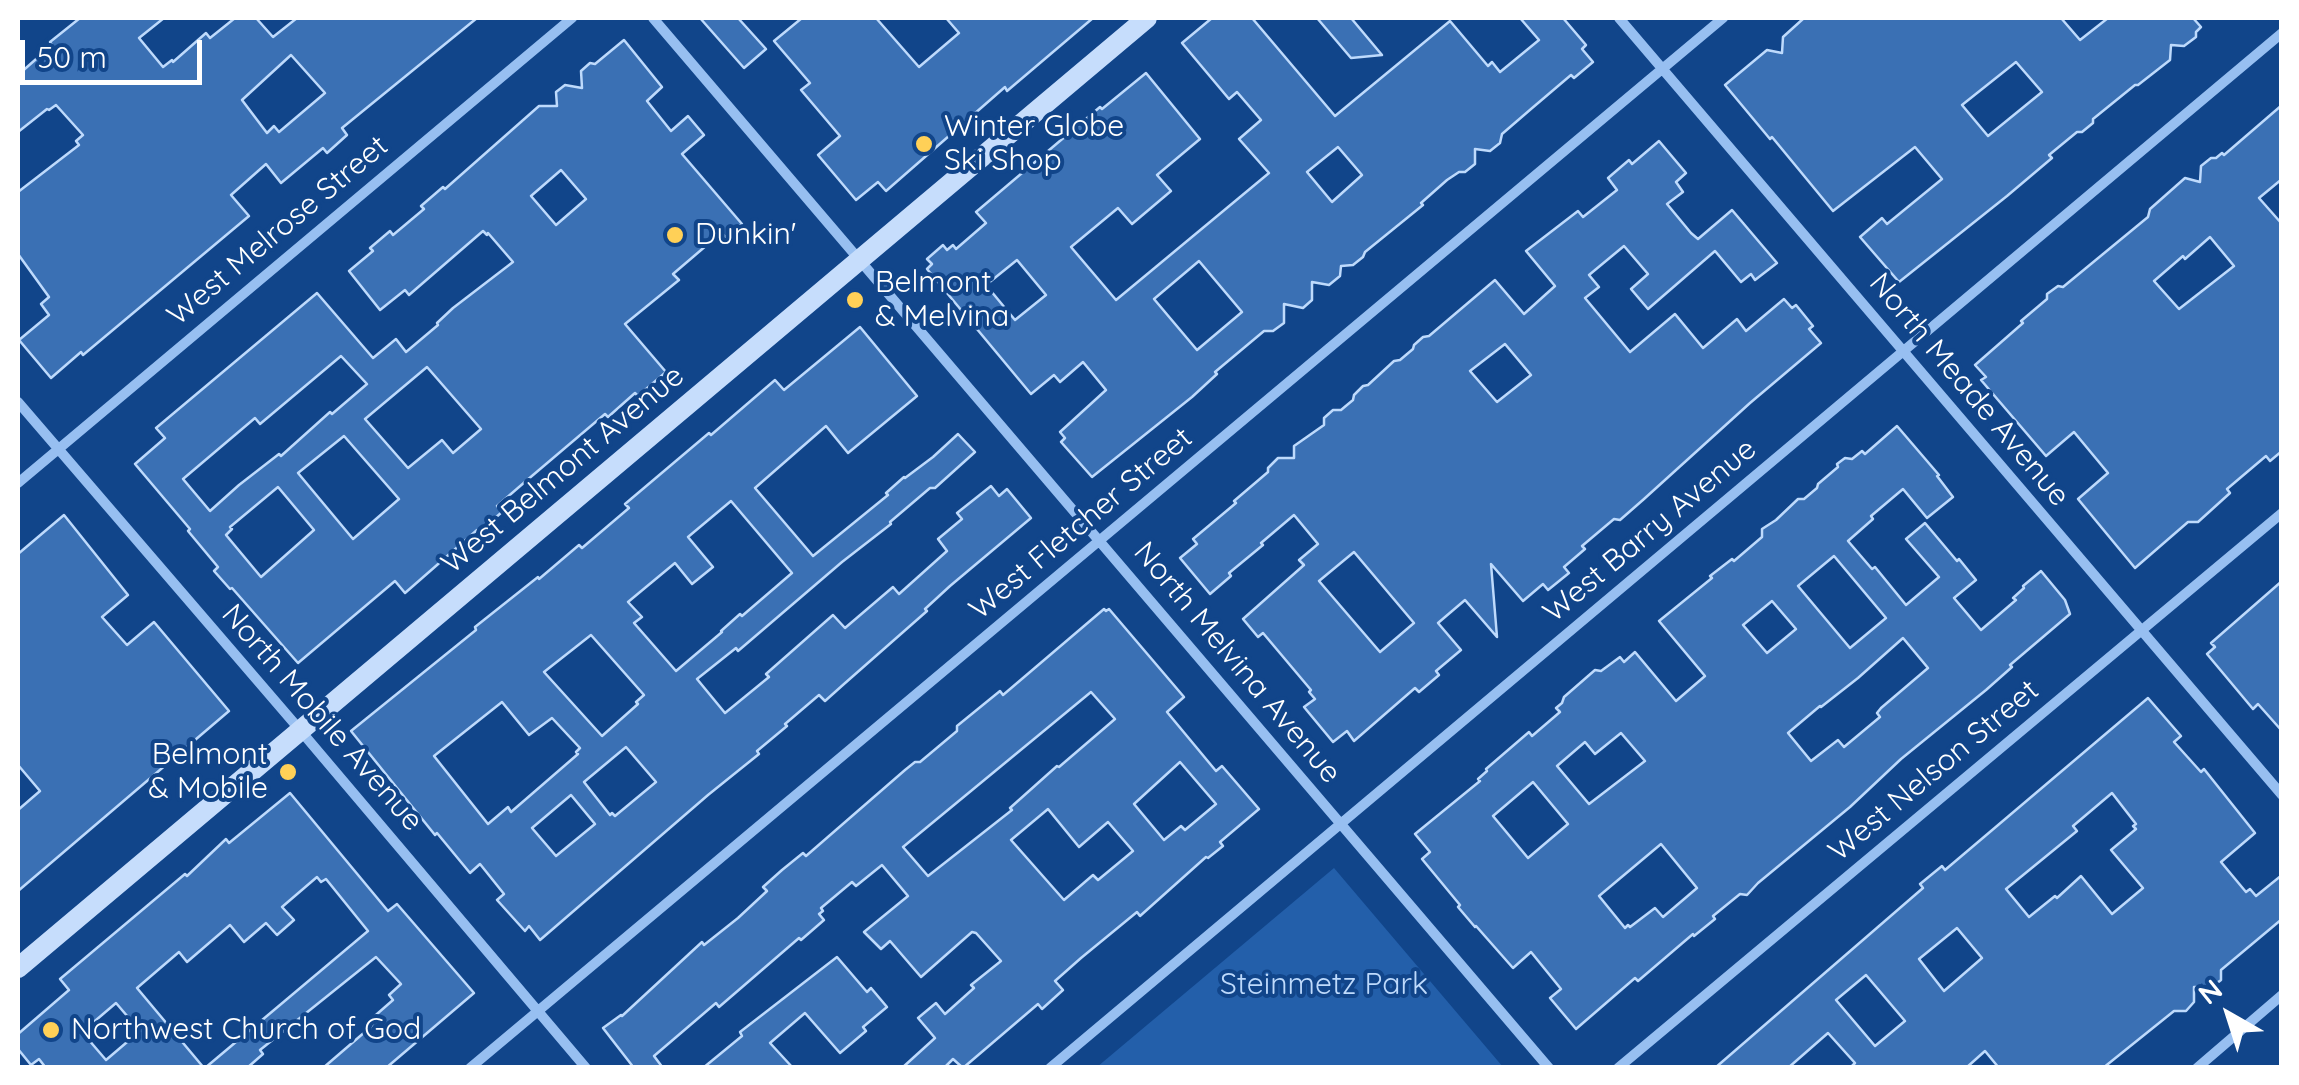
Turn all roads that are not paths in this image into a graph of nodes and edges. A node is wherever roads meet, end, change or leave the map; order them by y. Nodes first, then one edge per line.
1 (572, 18) edge
2 (653, 18) edge
3 (1147, 18) edge
4 (1618, 18) edge
5 (1724, 18) edge
6 (2282, 33) edge
7 (1662, 69) junction
8 (861, 258) junction
9 (1903, 351) junction
10 (18, 402) edge
11 (58, 449) junction
12 (18, 483) edge
13 (2282, 513) edge
14 (1100, 540) junction
15 (2142, 631) junction
16 (300, 730) junction
17 (2282, 795) edge
18 (1341, 823) junction
19 (18, 968) edge
20 (2282, 995) edge
21 (538, 1011) junction
22 (470, 1068) edge
23 (586, 1068) edge
24 (1050, 1068) edge
25 (1549, 1068) edge
26 (1618, 1068) edge
27 (2196, 1068) edge

1 - 11 street, West Melrose Street
2 - 8 street, North Melvina Avenue
3 - 8 main road, West Belmont Avenue
4 - 7 street, North Meade Avenue
5 - 7 street, West Fletcher Street
6 - 9 street, West Barry Avenue
7 - 9 street, North Meade Avenue
7 - 14 street, West Fletcher Street
8 - 14 street, North Melvina Avenue
8 - 16 main road, West Belmont Avenue
9 - 15 street, North Meade Avenue
9 - 18 street, West Barry Avenue
10 - 11 street, North Mobile Avenue
11 - 12 street, West Melrose Street
11 - 16 street, North Mobile Avenue
13 - 15 street, West Nelson Street
14 - 18 street, North Melvina Avenue
14 - 21 street, West Fletcher Street
15 - 17 street, North Meade Avenue
15 - 26 street, West Nelson Street
16 - 19 main road, West Belmont Avenue
16 - 21 street, North Mobile Avenue
18 - 24 street, West Barry Avenue
18 - 25 street, North Melvina Avenue
20 - 27 street
21 - 22 street, West Fletcher Street
21 - 23 street, North Mobile Avenue

